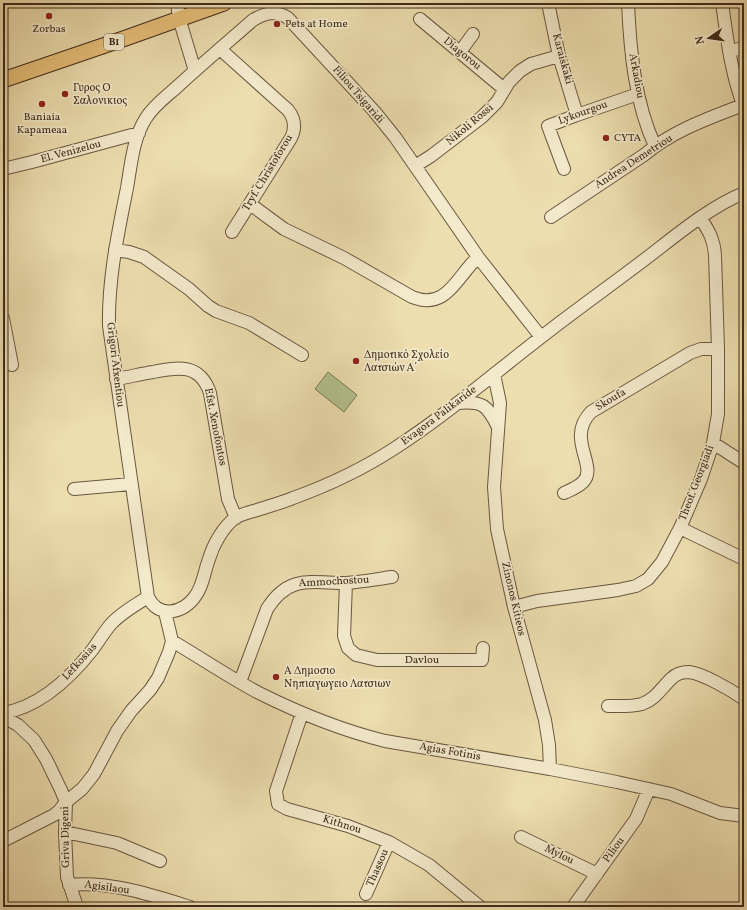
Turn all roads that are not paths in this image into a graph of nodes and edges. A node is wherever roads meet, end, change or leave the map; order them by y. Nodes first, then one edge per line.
1 (177, 3) edge
2 (224, 3) edge
3 (548, 3) edge
4 (628, 3) edge
5 (722, 3) edge
6 (179, 18) junction
7 (420, 19) dead end
8 (472, 34) dead end
9 (744, 48) edge
10 (220, 49) junction
11 (729, 51) junction
12 (460, 52) junction
13 (559, 56) junction
14 (194, 71) junction
15 (3, 80) edge
16 (504, 88) junction
17 (638, 94) junction
18 (744, 106) edge
19 (577, 115) junction
20 (139, 133) junction
21 (655, 146) junction
22 (415, 166) junction
23 (3, 169) edge
24 (564, 169) dead end
25 (744, 193) edge
26 (250, 204) junction
27 (551, 217) dead end
28 (701, 219) junction
29 (232, 232) dead end
30 (115, 250) junction
31 (478, 257) junction
32 (3, 318) edge
33 (540, 337) junction
34 (718, 349) junction
35 (302, 355) dead end
36 (12, 365) dead end
37 (494, 374) junction
38 (116, 379) junction
39 (458, 403) junction
40 (498, 427) junction
41 (713, 443) junction
42 (744, 463) edge
43 (131, 484) junction
44 (74, 489) dead end
45 (564, 493) dead end
46 (236, 518) junction
47 (680, 528) junction
48 (744, 559) edge
49 (392, 577) dead end
50 (346, 583) junction
51 (148, 597) junction
52 (514, 607) junction
53 (165, 612) junction
54 (172, 641) junction
55 (483, 648) dead end
56 (240, 682) junction
57 (744, 699) edge
58 (608, 706) dead end
59 (3, 713) edge
60 (302, 713) junction
61 (3, 717) edge
62 (550, 769) junction
63 (649, 789) junction
64 (66, 802) junction
65 (744, 816) edge
66 (64, 832) junction
67 (521, 837) dead end
68 (3, 841) edge
69 (389, 842) junction
70 (160, 861) dead end
71 (597, 874) junction
72 (69, 884) junction
73 (366, 894) dead end
74 (77, 907) edge
75 (190, 907) edge
76 (480, 907) edge
77 (574, 907) edge

1 - 6 street
2 - 6 main road, B1
3 - 13 street, Karaiskaki
4 - 17 street, Arkadiou
5 - 11 street
6 - 14 street
6 - 15 main road, B1
7 - 12 street, Diagorou
8 - 12 street
9 - 11 street
10 - 14 street, Filiou Tsigaridi
10 - 22 street, Filiou Tsigaridi
10 - 26 street, Tryf. Christoforou
11 - 18 street
12 - 16 street, Diagorou
13 - 16 street, Nikoli Rossi
13 - 19 street, Karaiskaki
14 - 20 street, Filiou Tsigaridi
16 - 22 street, Nikoli Rossi
17 - 19 street, Lykourgou
17 - 21 street, Arkadiou
18 - 21 street, Andrea Demetriou
19 - 24 street, Lykourgou
20 - 23 street, El. Venizelou
20 - 30 street, Grigori Afxentiou
21 - 27 street, Andrea Demetriou
22 - 31 street, Filiou Tsigaridi
25 - 28 street, Evagora Palikaride
26 - 29 street, Tryf. Christoforou
26 - 31 street
28 - 33 street, Evagora Palikaride
28 - 34 street, Theof. Georgiadi
30 - 35 street
30 - 38 street, Grigori Afxentiou
31 - 33 street, Filiou Tsigaridi
32 - 36 street
33 - 37 street, Evagora Palikaride
34 - 41 street, Theof. Georgiadi
34 - 45 street, Skoufa
37 - 39 street, Evagora Palikaride
37 - 40 street, Zinonos Kitieos
38 - 43 street, Grigori Afxentiou
38 - 46 street, Efst. Xenofontos
39 - 40 street
39 - 46 street, Evagora Palikaride
40 - 52 street, Zinonos Kitieos
41 - 42 street
41 - 47 street, Theof. Georgiadi
43 - 44 street
43 - 51 street, Grigori Afxentiou
46 - 53 street, Evagora Palikaride
47 - 48 street
47 - 52 street, Theof. Georgiadi
49 - 50 street, Ammochostou
50 - 55 street, Davlou
50 - 56 street, Ammochostou
51 - 53 street
51 - 59 street, Lefkosias
52 - 62 street, Zinonos Kitieos
53 - 54 street
54 - 56 street, Agias Fotinis
54 - 64 street
56 - 60 street, Agias Fotinis
57 - 58 street
60 - 62 street, Agias Fotinis
60 - 69 street, Kithnou
61 - 64 street, Griva Digeni
62 - 63 street, Agias Fotinis
63 - 65 street, Agias Fotinis
63 - 71 street, Piliou
64 - 66 street, Griva Digeni
64 - 68 street
66 - 70 street
66 - 72 street, Griva Digeni
67 - 71 street, Mylou
69 - 73 street, Thassou
69 - 76 street, Kithnou
71 - 77 street, Piliou
72 - 74 street, Griva Digeni
72 - 75 street, Agisilaou

